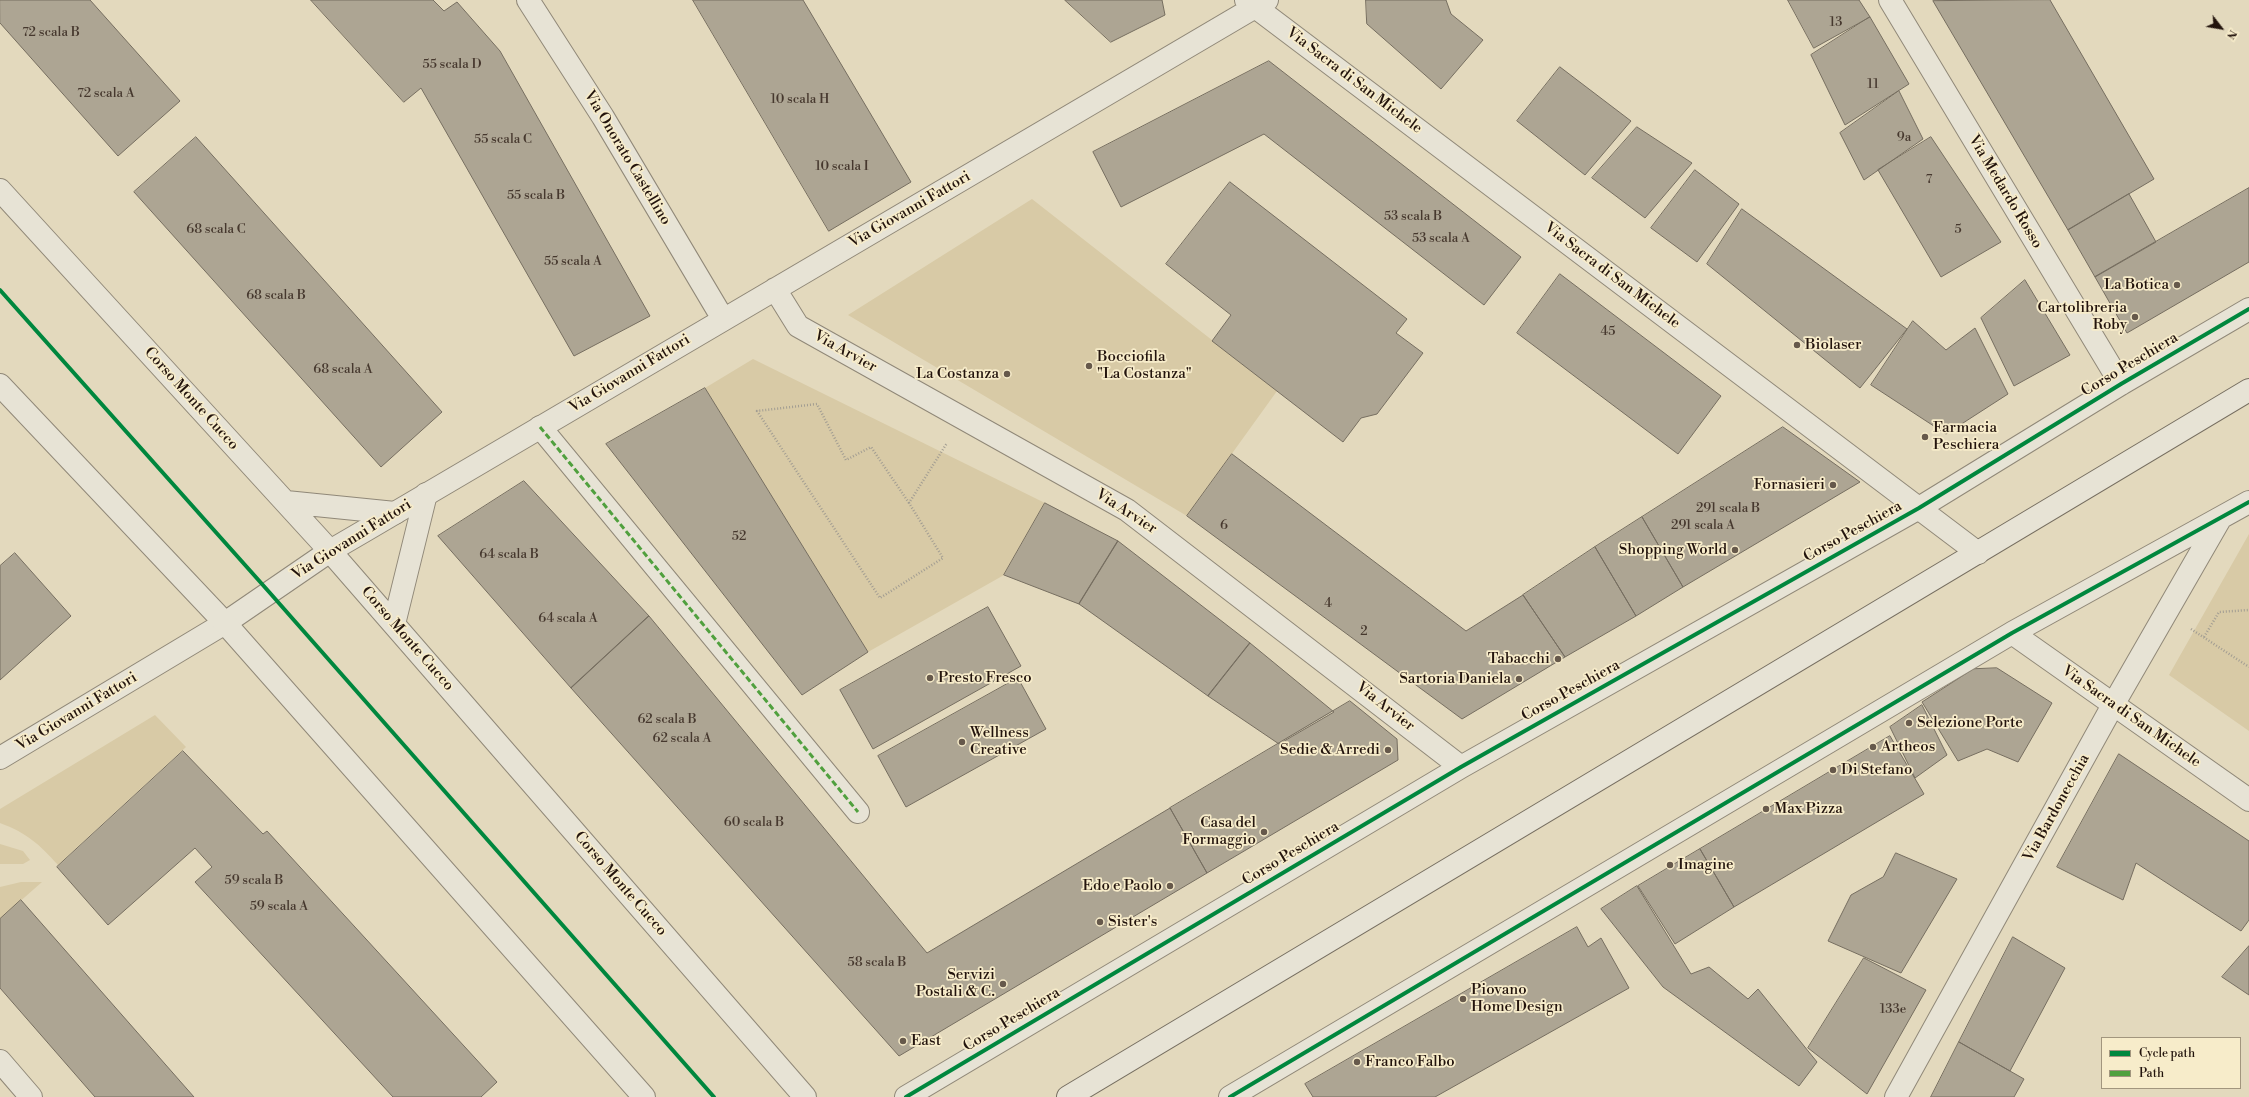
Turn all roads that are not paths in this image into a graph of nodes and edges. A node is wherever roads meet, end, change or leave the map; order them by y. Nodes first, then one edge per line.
1 (528, 0) edge
2 (1890, 0) edge
3 (1256, 2) edge
4 (0, 190) edge
5 (775, 289) junction
6 (2249, 309) edge
7 (723, 319) junction
8 (0, 384) edge
9 (2121, 384) junction
10 (2249, 390) edge
11 (540, 427) junction
12 (426, 494) junction
13 (286, 502) junction
14 (2249, 502) edge
15 (1920, 508) junction
16 (395, 513) junction
17 (2220, 519) junction
18 (330, 551) junction
19 (1978, 553) junction
20 (225, 624) junction
21 (394, 624) junction
22 (2012, 634) junction
23 (2113, 705) junction
24 (0, 758) edge
25 (1461, 767) junction
26 (2249, 800) edge
27 (858, 812) dead end
28 (0, 1061) edge
29 (31, 1097) edge
30 (644, 1097) edge
31 (805, 1097) edge
32 (906, 1097) edge
33 (1068, 1097) edge
34 (1230, 1097) edge
35 (1896, 1097) edge

1 - 7 street, Via Onorato Castellino
2 - 9 street, Via Medardo Rosso
3 - 5 street, Via Giovanni Fattori
3 - 15 street, Via Sacra di San Michele
4 - 13 street, Corso Monte Cucco
5 - 7 street, Via Giovanni Fattori
5 - 25 street, Via Arvier
6 - 9 street, Corso Peschiera
7 - 11 street, Via Giovanni Fattori
8 - 20 street
9 - 15 street, Corso Peschiera
10 - 19 street
11 - 12 street, Via Giovanni Fattori
11 - 27 street
12 - 16 street, Via Giovanni Fattori
12 - 21 street
13 - 16 street
13 - 18 street, Corso Monte Cucco
14 - 17 street
15 - 19 street, Via Sacra di San Michele
15 - 25 street, Corso Peschiera
16 - 18 street, Via Giovanni Fattori
17 - 22 street
17 - 23 street, Via Bardonecchia
18 - 20 street, Via Giovanni Fattori
18 - 21 street, Corso Monte Cucco
19 - 33 street
20 - 24 street, Via Giovanni Fattori
20 - 30 street
21 - 31 street, Corso Monte Cucco
22 - 23 street, Via Sacra di San Michele
22 - 34 street
23 - 26 street, Via Sacra di San Michele
23 - 35 street, Via Bardonecchia
25 - 32 street, Corso Peschiera
28 - 29 street

